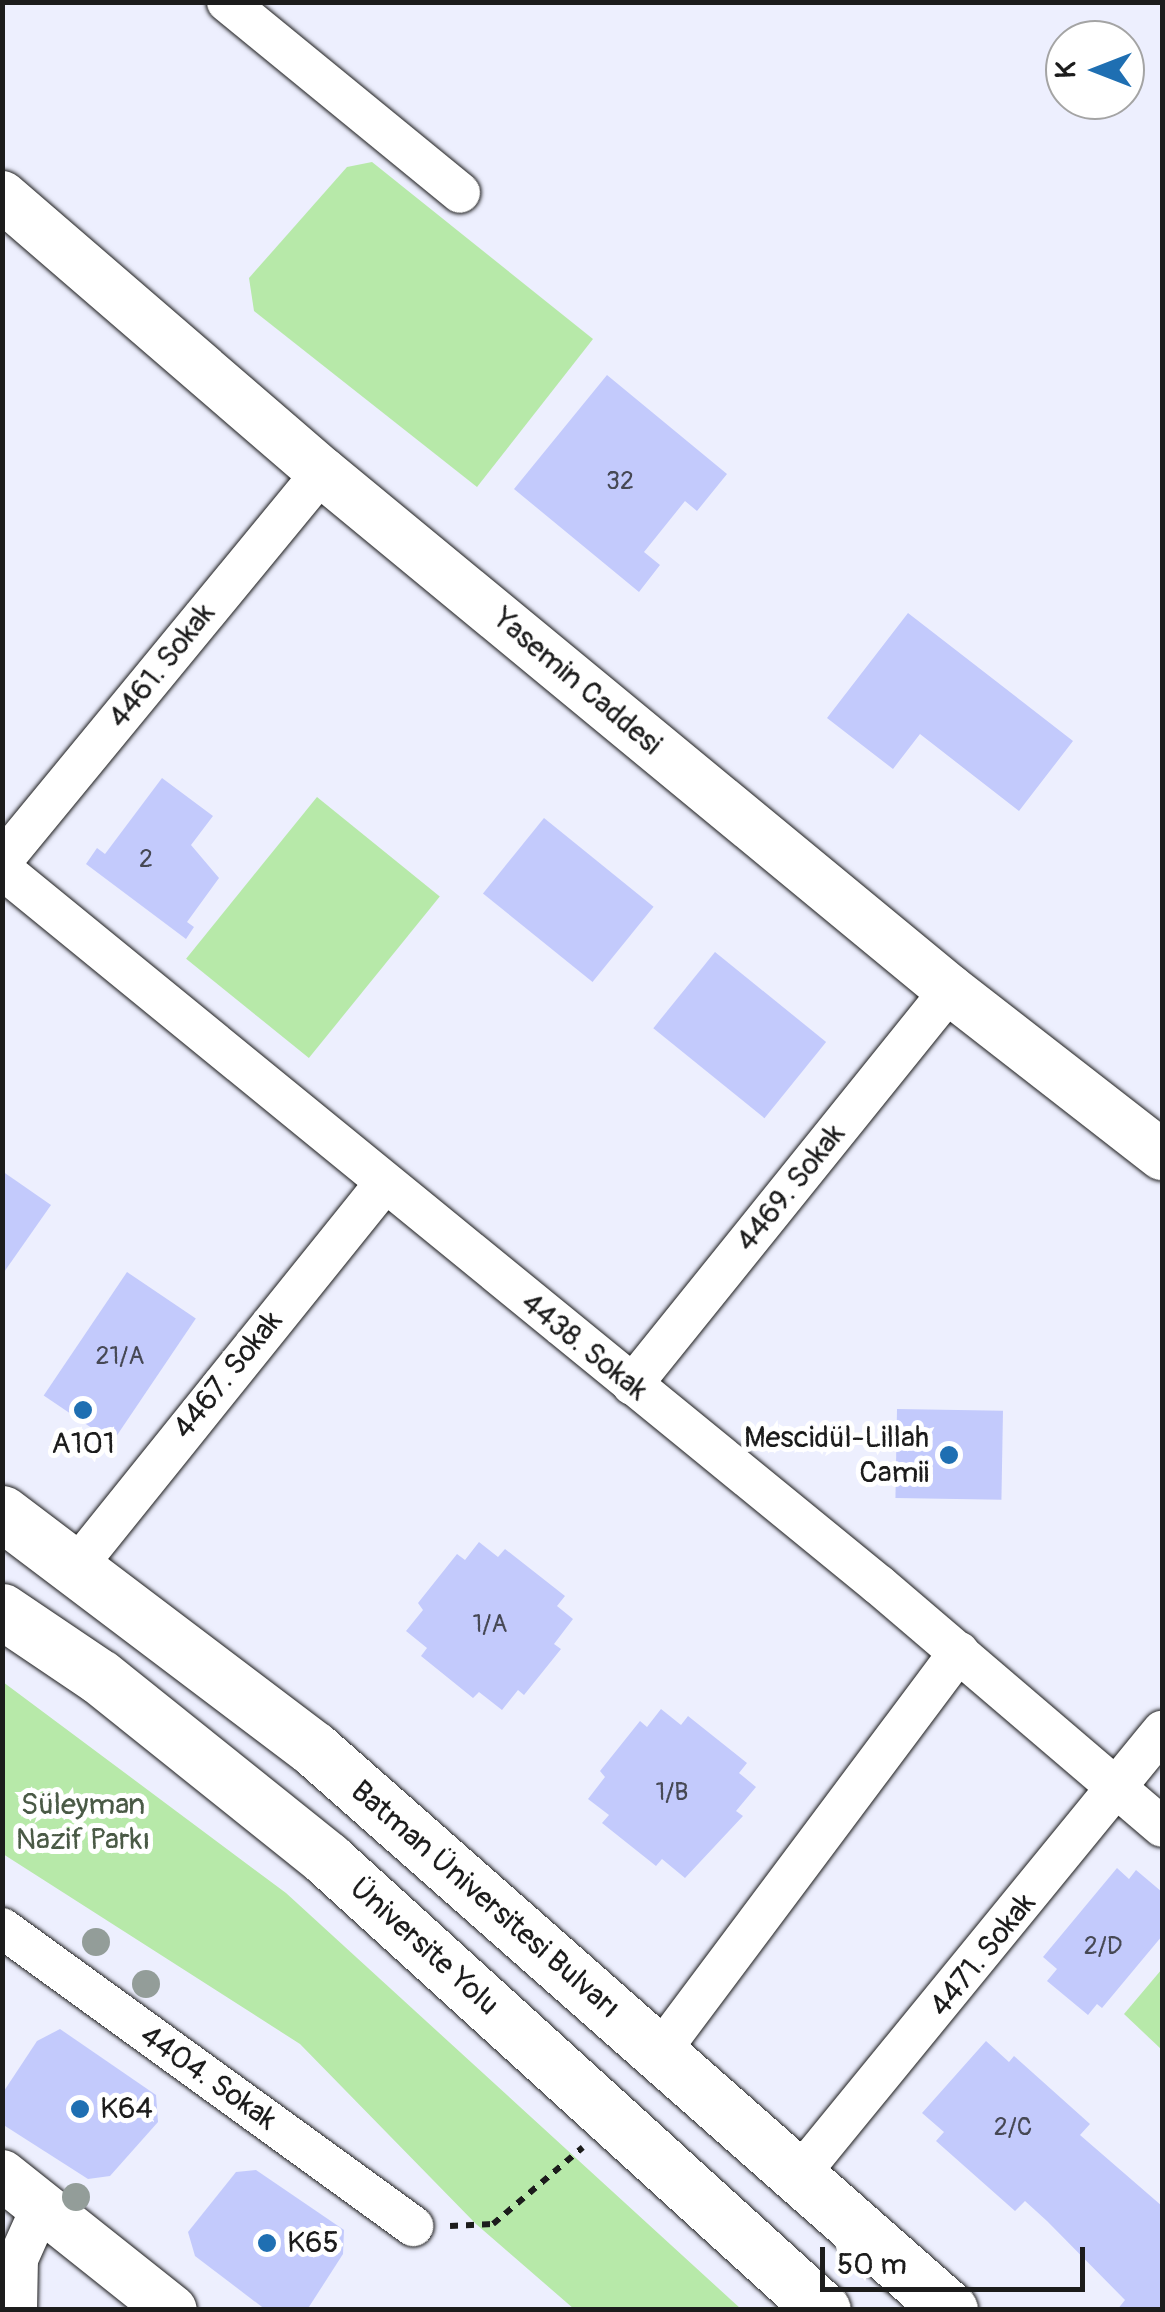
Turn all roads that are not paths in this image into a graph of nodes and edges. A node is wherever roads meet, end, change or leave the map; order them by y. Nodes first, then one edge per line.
1 (227, 2) edge
2 (460, 192) dead end
3 (2, 196) edge
4 (322, 472) junction
5 (2, 861) edge
6 (2, 869) edge
7 (950, 990) junction
8 (1162, 1155) edge
9 (383, 1185) junction
10 (632, 1385) junction
11 (2, 1513) edge
12 (76, 1567) junction
13 (2, 1611) edge
14 (959, 1652) junction
15 (1162, 1731) edge
16 (1118, 1786) junction
17 (1162, 1827) edge
18 (2, 1928) edge
19 (659, 2053) junction
20 (2, 2175) edge
21 (799, 2175) junction
22 (43, 2203) junction
23 (413, 2226) road end
24 (17, 2310) edge
25 (172, 2310) edge
26 (823, 2310) edge
27 (950, 2310) edge

1 - 2 street
3 - 4 street, Yasemin Caddesi
4 - 5 street, 4461. Sokak
4 - 7 street, Yasemin Caddesi
6 - 9 street, 4438. Sokak
7 - 8 street, Yasemin Caddesi
7 - 10 street, 4469. Sokak
9 - 10 street, 4438. Sokak
9 - 12 street, 4467. Sokak
10 - 14 street, 4438. Sokak
11 - 12 main road, Batman Üniversitesi Bulvarı
12 - 19 main road, Batman Üniversitesi Bulvarı
13 - 26 main road, Üniversite Yolu
14 - 16 street, 4438. Sokak
14 - 19 street
15 - 16 street, 4471. Sokak
16 - 17 street, 4438. Sokak
16 - 21 street, 4471. Sokak
18 - 23 street, 4404. Sokak
19 - 21 main road, Batman Üniversitesi Bulvarı
20 - 22 street
21 - 27 main road, Batman Üniversitesi Bulvarı
22 - 24 street
22 - 25 street

